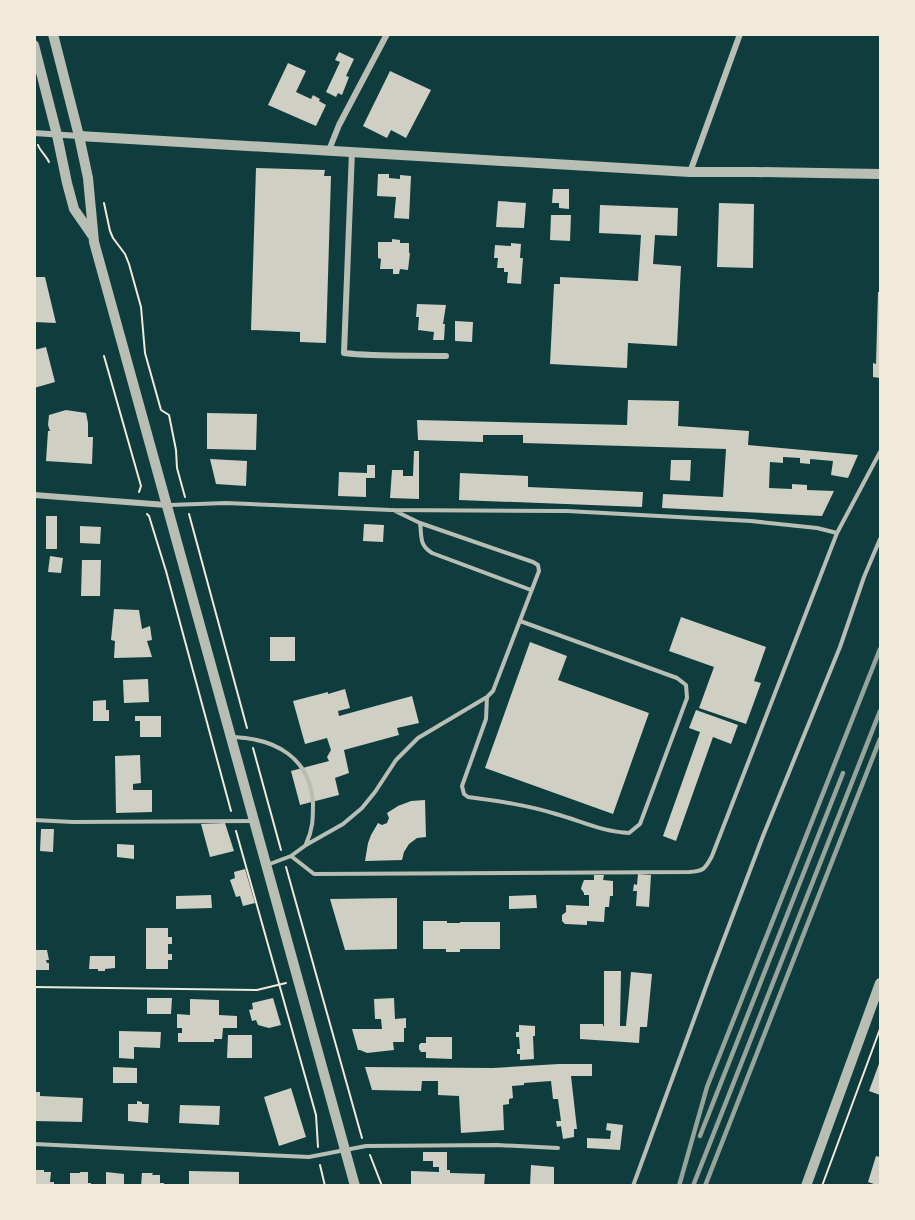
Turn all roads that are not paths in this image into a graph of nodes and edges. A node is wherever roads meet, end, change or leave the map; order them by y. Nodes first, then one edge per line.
1 (53, 34) edge
2 (387, 34) edge
3 (740, 34) edge
4 (34, 45) edge
5 (34, 133) edge
6 (57, 135) junction
7 (80, 136) junction
8 (329, 150) junction
9 (352, 151) junction
10 (690, 172) junction
11 (880, 174) edge
12 (92, 235) junction
13 (446, 356) dead end
14 (880, 452) edge
15 (34, 495) edge
16 (166, 505) junction
17 (391, 510) junction
18 (420, 523) junction
19 (837, 532) junction
20 (880, 539) edge
21 (531, 590) junction
22 (520, 621) junction
23 (487, 697) junction
24 (230, 737) junction
25 (34, 820) edge
26 (254, 821) junction
27 (306, 845) junction
28 (291, 856) junction
29 (266, 866) junction
30 (880, 983) edge
31 (34, 1143) edge
32 (558, 1148) dead end
33 (345, 1150) junction
34 (355, 1185) edge
35 (633, 1185) edge
36 (808, 1185) edge

1 - 7 street
2 - 8 street
3 - 10 street
4 - 6 street
5 - 6 street
6 - 7 street
6 - 12 street
7 - 8 street
7 - 12 street
8 - 9 street
9 - 10 street
9 - 13 street
10 - 11 street
12 - 16 street
14 - 19 lane
15 - 16 street
16 - 17 lane
16 - 24 street
17 - 18 lane
17 - 19 lane
18 - 21 lane
18 - 21 lane
19 - 28 lane
20 - 35 lane
21 - 22 lane
22 - 23 lane
22 - 23 lane
23 - 27 lane
24 - 26 street
24 - 27 lane
25 - 26 lane
26 - 29 street
27 - 28 lane
28 - 29 lane
29 - 33 street
30 - 36 street
31 - 33 lane
32 - 33 lane
33 - 34 street

